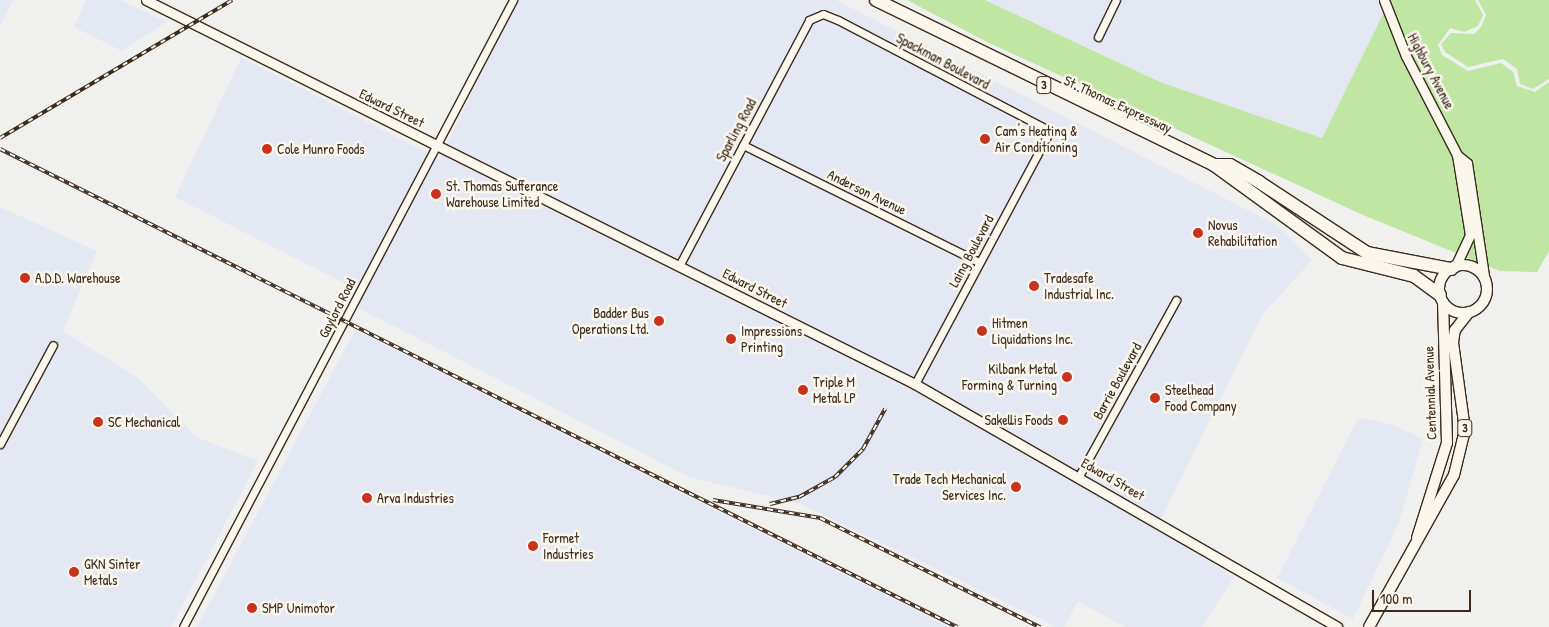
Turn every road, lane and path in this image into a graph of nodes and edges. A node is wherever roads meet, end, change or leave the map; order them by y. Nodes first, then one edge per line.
1 (146, 0) edge
2 (513, 0) edge
3 (876, 0) edge
4 (1116, 0) edge
5 (1384, 0) edge
6 (823, 14) joint
7 (1098, 37) dead end
8 (1050, 131) joint
9 (435, 144) junction
10 (743, 145) junction
11 (1457, 154) junction
12 (1214, 165) junction
13 (979, 262) junction
14 (679, 266) junction
15 (1453, 268) junction
16 (1485, 282) junction
17 (1441, 298) junction
18 (1176, 300) dead end
19 (1469, 312) junction
20 (53, 344) dead end
21 (915, 384) junction
22 (0, 444) edge
23 (1079, 476) junction
24 (1417, 538) junction
25 (183, 627) edge
26 (1337, 627) edge
27 (1369, 627) edge

1 - 9 street, Edward Street
2 - 9 street, Gaylord Road
3 - 12 highway, St. Thomas Expressway / 3
4 - 7 street
5 - 11 street, Highbury Avenue
6 - 8 street, Spackman Boulevard
6 - 10 street, Sparling Road
8 - 13 street, Laing Boulevard
9 - 14 street, Edward Street
9 - 25 street, Gaylord Road
10 - 13 street, Anderson Avenue
10 - 14 street, Sparling Road
11 - 15 street, Highbury Avenue
11 - 16 street, Highbury Avenue
12 - 15 highway, St. Thomas Expressway / 3
12 - 17 highway, St. Thomas Expressway / 3
13 - 21 street, Laing Boulevard
14 - 21 street, Edward Street
15 - 16 main road
15 - 17 main road
16 - 19 main road
17 - 19 main road
17 - 24 main road, Centennial Avenue / 3
18 - 23 street, Barrie Boulevard
19 - 24 main road, Centennial Avenue / 3
20 - 22 street
21 - 23 street, Edward Street
23 - 26 street, Edward Street
24 - 27 main road, Centennial Avenue / 3

